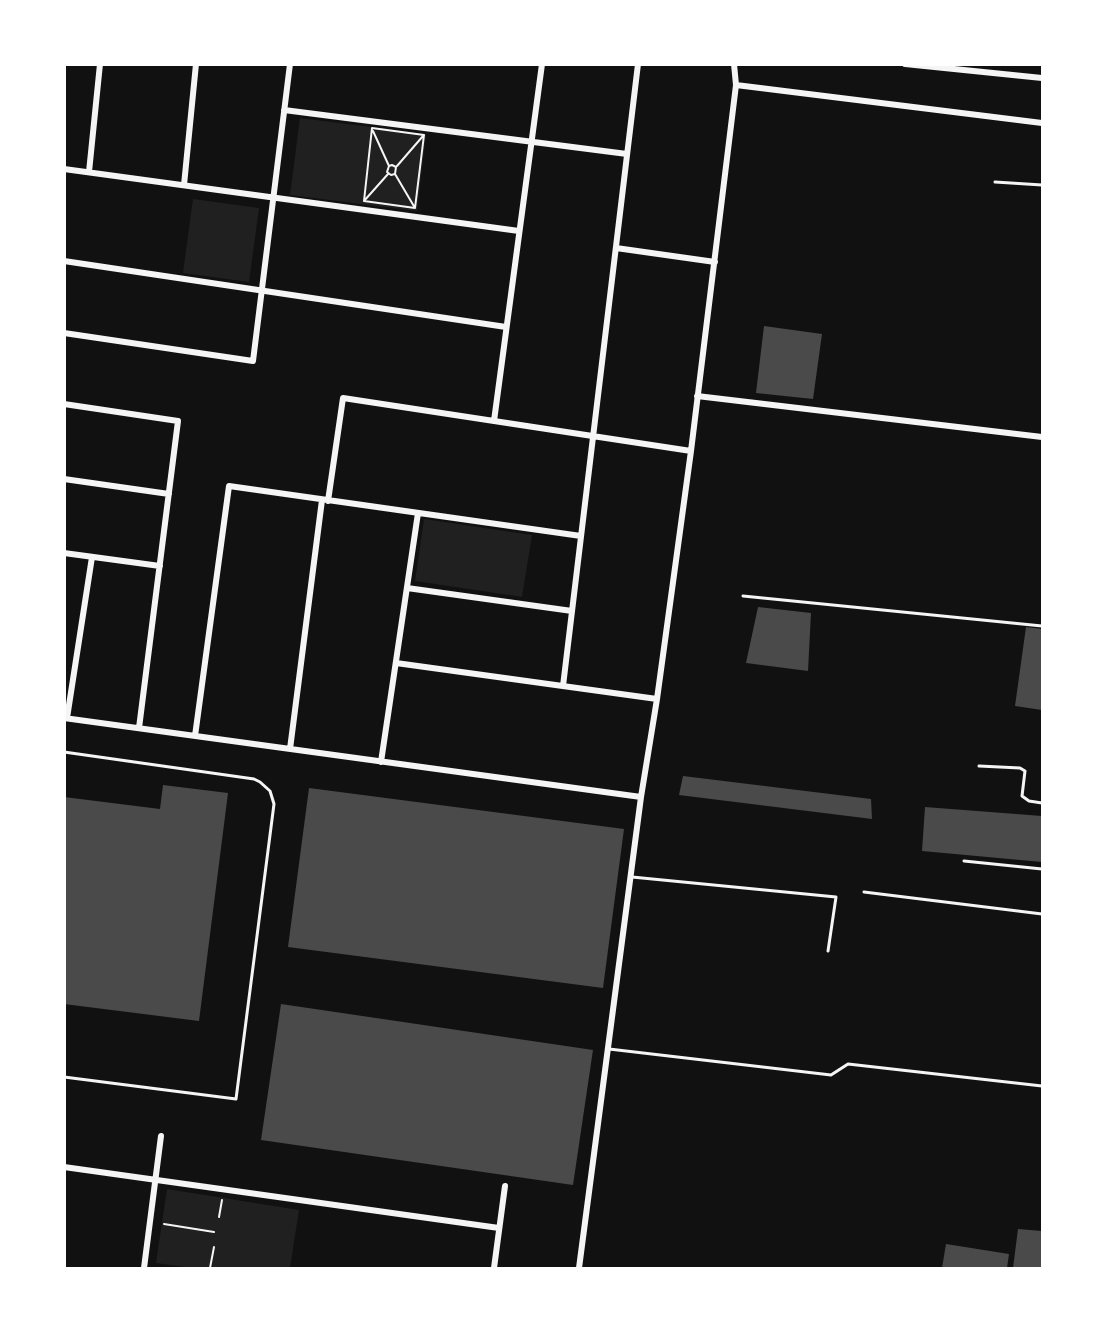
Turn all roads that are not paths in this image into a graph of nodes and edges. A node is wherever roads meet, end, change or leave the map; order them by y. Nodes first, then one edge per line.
1 (100, 64) edge
2 (196, 64) edge
3 (290, 64) edge
4 (542, 64) edge
5 (638, 64) edge
6 (734, 64) edge
7 (905, 64) edge
8 (1042, 78) edge
9 (736, 85) junction
10 (285, 110) junction
11 (1042, 123) edge
12 (531, 142) junction
13 (627, 154) junction
14 (64, 169) edge
15 (89, 172) junction
16 (995, 182) dead end
17 (184, 185) junction
18 (1042, 185) edge
19 (273, 197) junction
20 (519, 231) junction
21 (616, 248) junction
22 (64, 261) edge
23 (715, 262) junction
24 (262, 291) junction
25 (506, 327) junction
26 (64, 333) edge
27 (697, 396) junction
28 (64, 404) edge
29 (494, 421) junction
30 (593, 436) junction
31 (1042, 437) edge
32 (691, 451) junction
33 (64, 479) edge
34 (169, 494) junction
35 (325, 500) junction
36 (418, 513) junction
37 (581, 536) junction
38 (64, 553) edge
39 (92, 557) junction
40 (160, 566) junction
41 (407, 588) junction
42 (743, 596) dead end
43 (572, 611) junction
44 (1042, 626) edge
45 (396, 663) junction
46 (563, 686) junction
47 (657, 699) junction
48 (66, 718) edge
49 (140, 728) junction
50 (195, 736) junction
51 (290, 749) junction
52 (64, 752) edge
53 (381, 762) junction
54 (979, 766) dead end
55 (641, 797) junction
56 (1042, 802) edge
57 (964, 861) dead end
58 (1042, 869) edge
59 (630, 876) junction
60 (864, 892) dead end
61 (1042, 914) edge
62 (828, 951) dead end
63 (608, 1049) junction
64 (64, 1077) edge
65 (1042, 1086) edge
66 (161, 1136) dead end
67 (64, 1167) edge
68 (156, 1180) junction
69 (504, 1186) dead end
70 (499, 1228) junction
71 (144, 1269) edge
72 (494, 1269) edge
73 (579, 1269) edge

1 - 15 street
2 - 17 street
3 - 10 street
4 - 12 street
5 - 13 street
6 - 9 street
7 - 8 street
9 - 11 street
9 - 23 street
10 - 12 street
10 - 19 street
12 - 13 street
12 - 20 street
13 - 21 street
14 - 15 street
15 - 17 street
16 - 18 lane
17 - 19 street
19 - 20 street
19 - 24 street
20 - 25 street
21 - 23 street
21 - 30 street
22 - 24 street
23 - 27 street
24 - 25 street
24 - 26 street
25 - 29 street
27 - 31 street
27 - 32 street
28 - 34 street
29 - 30 street
29 - 35 street
30 - 32 street
30 - 37 street
32 - 47 street
33 - 34 street
34 - 40 street
35 - 36 street
35 - 50 street
35 - 51 street
36 - 37 street
36 - 41 street
37 - 43 street
38 - 39 street
39 - 40 street
39 - 48 street
40 - 49 street
41 - 43 street
41 - 45 street
42 - 44 lane
43 - 46 street
45 - 46 street
45 - 53 street
46 - 47 street
47 - 55 street
48 - 49 street
49 - 50 street
50 - 51 street
51 - 53 street
52 - 64 lane
53 - 55 street
54 - 56 lane
55 - 59 street
57 - 58 lane
59 - 62 lane
59 - 63 street
60 - 61 lane
63 - 65 lane
63 - 73 street
66 - 68 street
67 - 68 street
68 - 70 street
68 - 71 street
69 - 70 street
70 - 72 street

